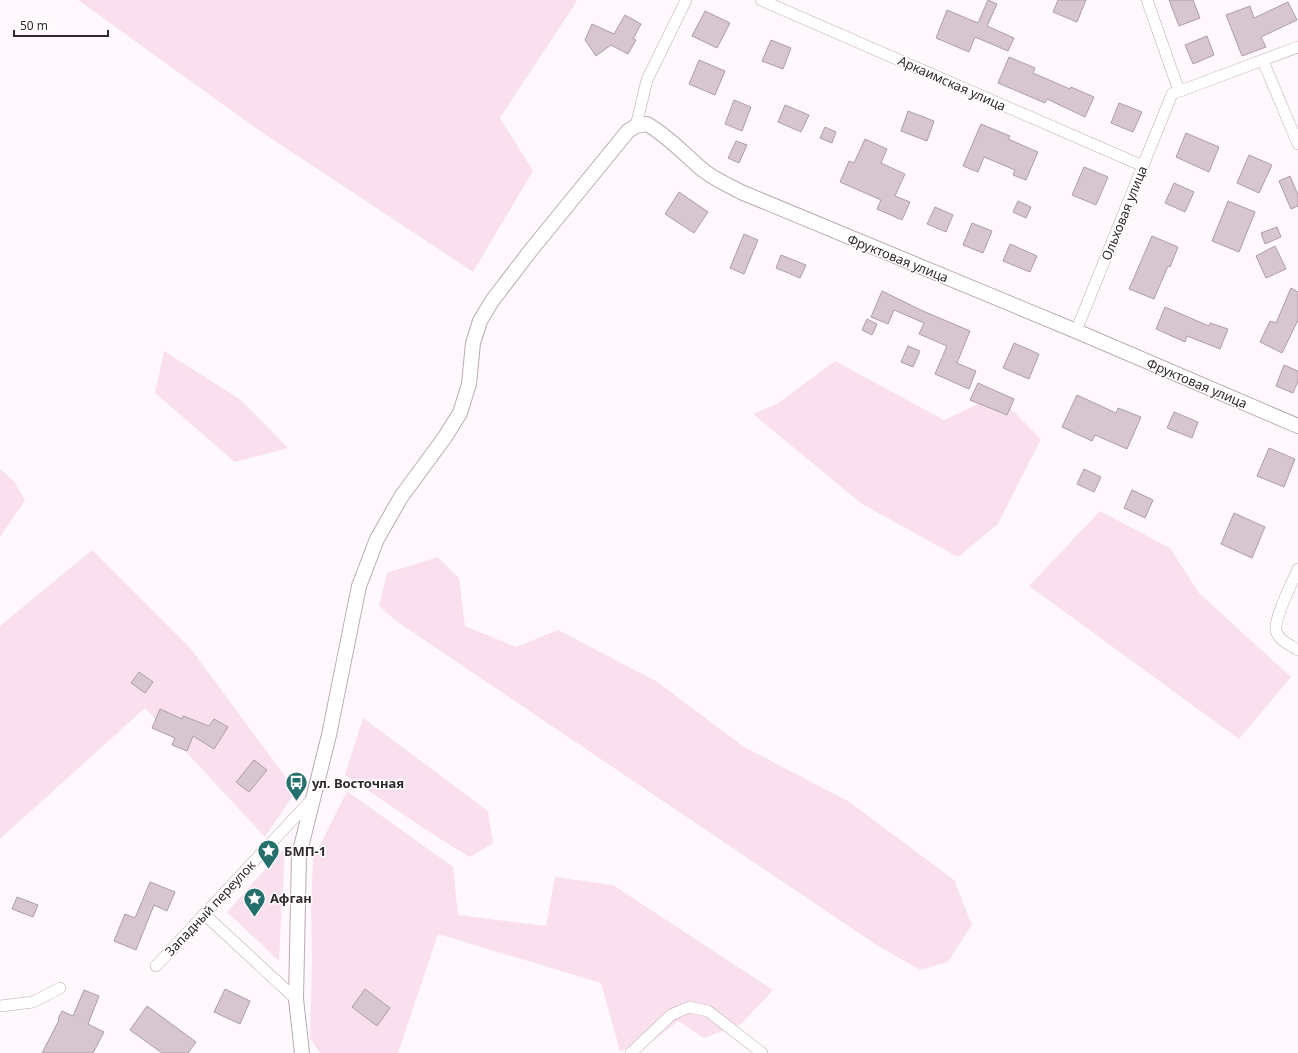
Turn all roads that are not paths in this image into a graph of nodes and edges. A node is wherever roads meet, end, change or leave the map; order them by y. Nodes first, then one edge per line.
1 (686, 0) edge
2 (761, 0) edge
3 (1147, 0) edge
4 (1298, 47) edge
5 (1262, 61) junction
6 (1176, 93) junction
7 (636, 126) junction
8 (1298, 144) edge
9 (1143, 166) junction
10 (1076, 331) junction
11 (1298, 426) edge
12 (1298, 569) edge
13 (1298, 650) edge
14 (313, 797) junction
15 (204, 914) junction
16 (156, 966) dead end
17 (60, 988) dead end
18 (296, 998) junction
19 (0, 1006) edge
20 (302, 1053) edge
21 (631, 1053) edge
22 (762, 1053) edge

1 - 7 street
2 - 9 street, Аркаимская улица
3 - 6 street
4 - 5 street
5 - 6 street
5 - 8 street
6 - 9 street, Ольховая улица
7 - 10 street, Фруктовая улица
7 - 14 street
9 - 10 street, Ольховая улица
10 - 11 street, Фруктовая улица
12 - 13 street
14 - 15 street, Западный переулок
14 - 18 street
15 - 16 street, Западный переулок
15 - 18 street
17 - 19 street
18 - 20 street
21 - 22 street

